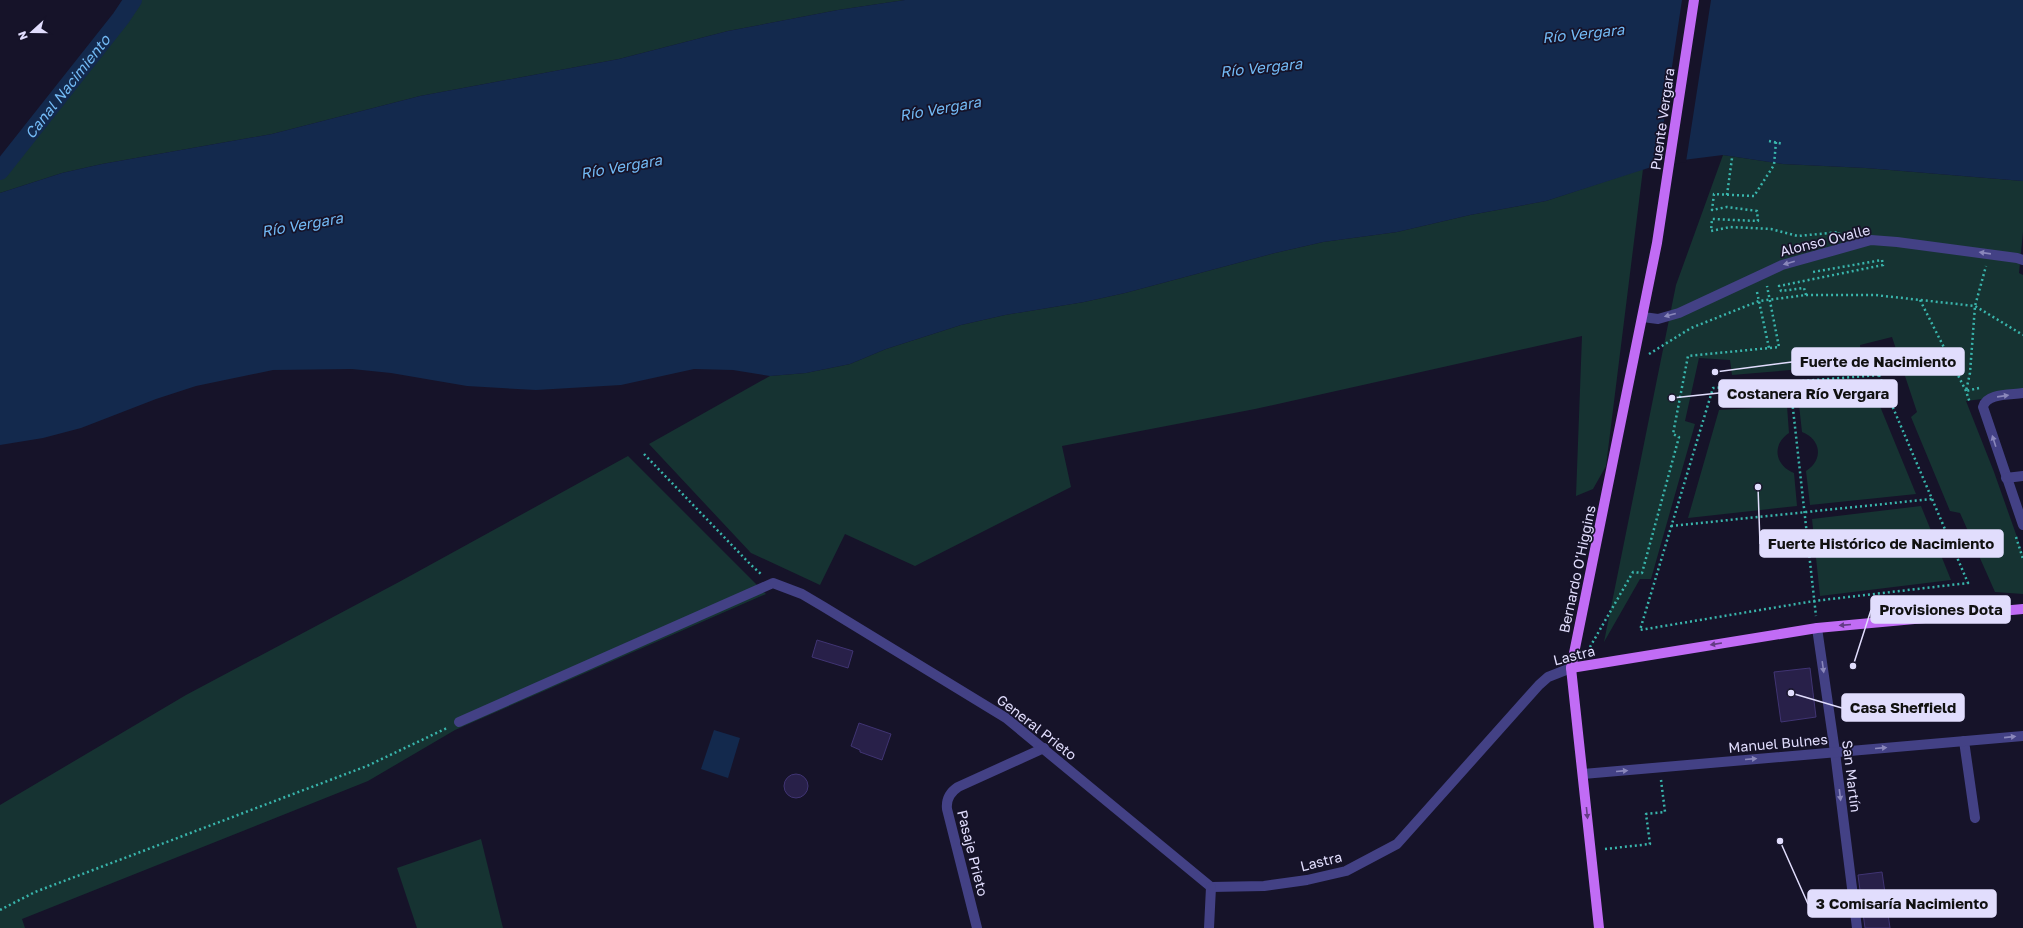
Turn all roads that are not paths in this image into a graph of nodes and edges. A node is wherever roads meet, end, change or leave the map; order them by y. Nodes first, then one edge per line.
1 (1694, 0) edge
2 (1658, 243) joint
3 (2023, 260) edge
4 (1643, 317) junction
5 (2023, 393) edge
6 (2023, 476) edge
7 (2006, 478) junction
8 (2023, 525) edge
9 (2023, 609) edge
10 (1817, 628) junction
11 (1575, 667) junction
12 (459, 722) road end
13 (2023, 736) edge
14 (1964, 741) junction
15 (1044, 748) junction
16 (1835, 752) junction
17 (1583, 774) junction
18 (1975, 818) dead end
19 (1211, 887) junction
20 (977, 928) edge
21 (1209, 928) edge
22 (1599, 928) edge
23 (1856, 928) edge

1 - 2 main road, Puente Vergara
2 - 4 main road, Bernardo O'Higgins
3 -> 4 street, Alonso Ovalle
4 - 11 main road, Bernardo O'Higgins
7 -> 5 street
6 - 7 street
7 - 8 street
9 -> 10 main road, Lastra
10 -> 11 main road, Lastra
10 -> 16 street, San Martín
11 - 17 main road, Bernardo O'Higgins
11 - 19 street, Lastra
12 - 15 street, General Prieto
14 -> 13 street, Manuel Bulnes
16 -> 14 street, Manuel Bulnes
14 - 18 street
15 - 19 street, General Prieto
15 - 20 street, Pasaje Prieto
17 -> 16 street, Manuel Bulnes
16 -> 23 street, San Martín
17 -> 22 main road, Bernardo O'Higgins
19 - 21 street

